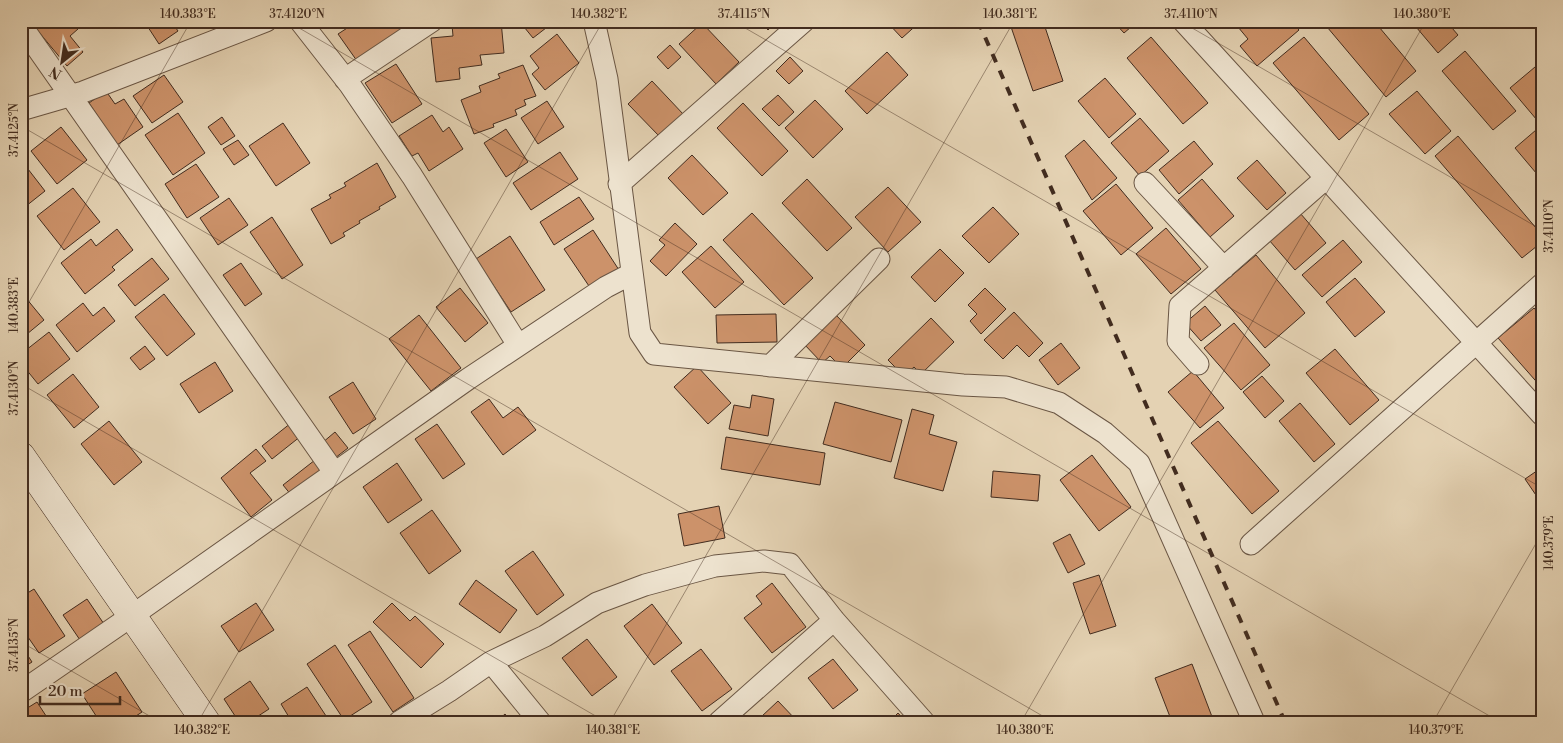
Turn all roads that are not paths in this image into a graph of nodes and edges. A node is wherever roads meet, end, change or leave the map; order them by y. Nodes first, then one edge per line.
1 (266, 21) edge
2 (300, 21) edge
3 (432, 21) edge
4 (594, 21) edge
5 (804, 21) edge
6 (1183, 21) edge
7 (21, 25) edge
8 (345, 79) junction
9 (71, 96) junction
10 (21, 110) edge
11 (1326, 178) junction
12 (1145, 182) dead end
13 (619, 184) junction
14 (879, 259) dead end
15 (1224, 268) junction
16 (631, 274) junction
17 (1542, 284) edge
18 (1477, 342) junction
19 (518, 345) junction
20 (1198, 364) dead end
21 (770, 366) junction
22 (1542, 415) edge
23 (21, 456) edge
24 (334, 472) junction
25 (1251, 544) dead end
26 (133, 616) junction
27 (834, 620) junction
28 (491, 662) junction
29 (21, 692) edge
30 (206, 722) edge
31 (399, 722) edge
32 (540, 722) edge
33 (719, 722) edge
34 (924, 722) edge
35 (1254, 722) edge

1 - 9 street
2 - 8 street
3 - 8 street
4 - 13 street
5 - 13 street
6 - 11 street
7 - 9 street
8 - 19 street
9 - 10 street
9 - 24 street
11 - 15 street
11 - 18 street
12 - 15 street
13 - 16 street
14 - 21 street
15 - 20 street
16 - 19 street
16 - 21 street
17 - 18 street
18 - 22 street
18 - 25 street
19 - 24 street
21 - 35 street
23 - 26 street
24 - 26 street
26 - 29 street
26 - 30 street
27 - 28 street
27 - 33 street
27 - 34 street
28 - 31 street
28 - 32 street

